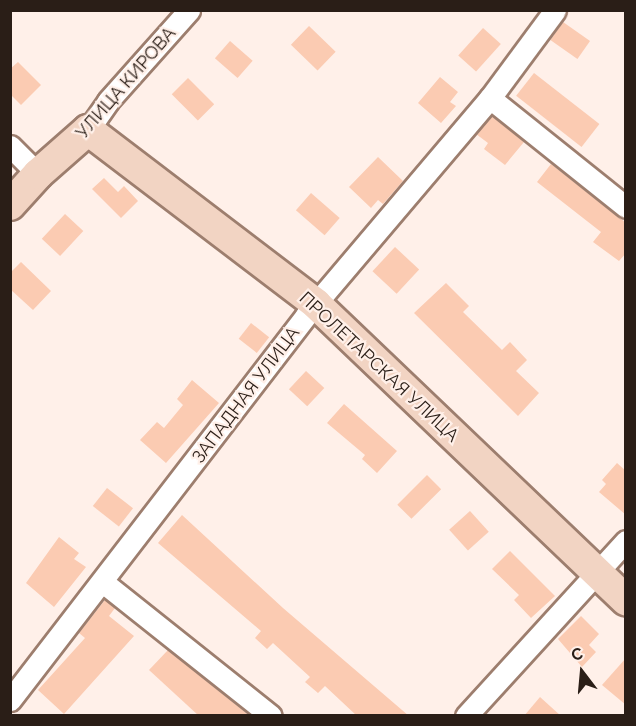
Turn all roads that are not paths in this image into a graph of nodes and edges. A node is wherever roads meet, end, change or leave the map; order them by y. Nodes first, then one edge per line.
1 (189, 10) edge
2 (555, 10) edge
3 (490, 98) junction
4 (88, 130) junction
5 (10, 146) edge
6 (38, 174) junction
7 (10, 205) edge
8 (626, 207) edge
9 (316, 304) junction
10 (626, 541) edge
11 (596, 574) junction
12 (104, 583) junction
13 (626, 600) edge
14 (10, 700) edge
15 (271, 716) edge
16 (466, 716) edge

1 - 4 street, УЛИЦА КИРОВА
2 - 3 street, ЗАПАДНАЯ УЛИЦА
3 - 8 street
3 - 9 street, ЗАПАДНАЯ УЛИЦА
4 - 6 street, УЛИЦА КИРОВА
4 - 9 street, ПРОЛЕТАРСКАЯ УЛИЦА
5 - 6 street
6 - 7 street, УЛИЦА КИРОВА
9 - 11 street, ПРОЛЕТАРСКАЯ УЛИЦА
9 - 12 street, ЗАПАДНАЯ УЛИЦА
10 - 11 street
11 - 13 street, ПРОЛЕТАРСКАЯ УЛИЦА
11 - 16 street
12 - 14 street, ЗАПАДНАЯ УЛИЦА
12 - 15 street

